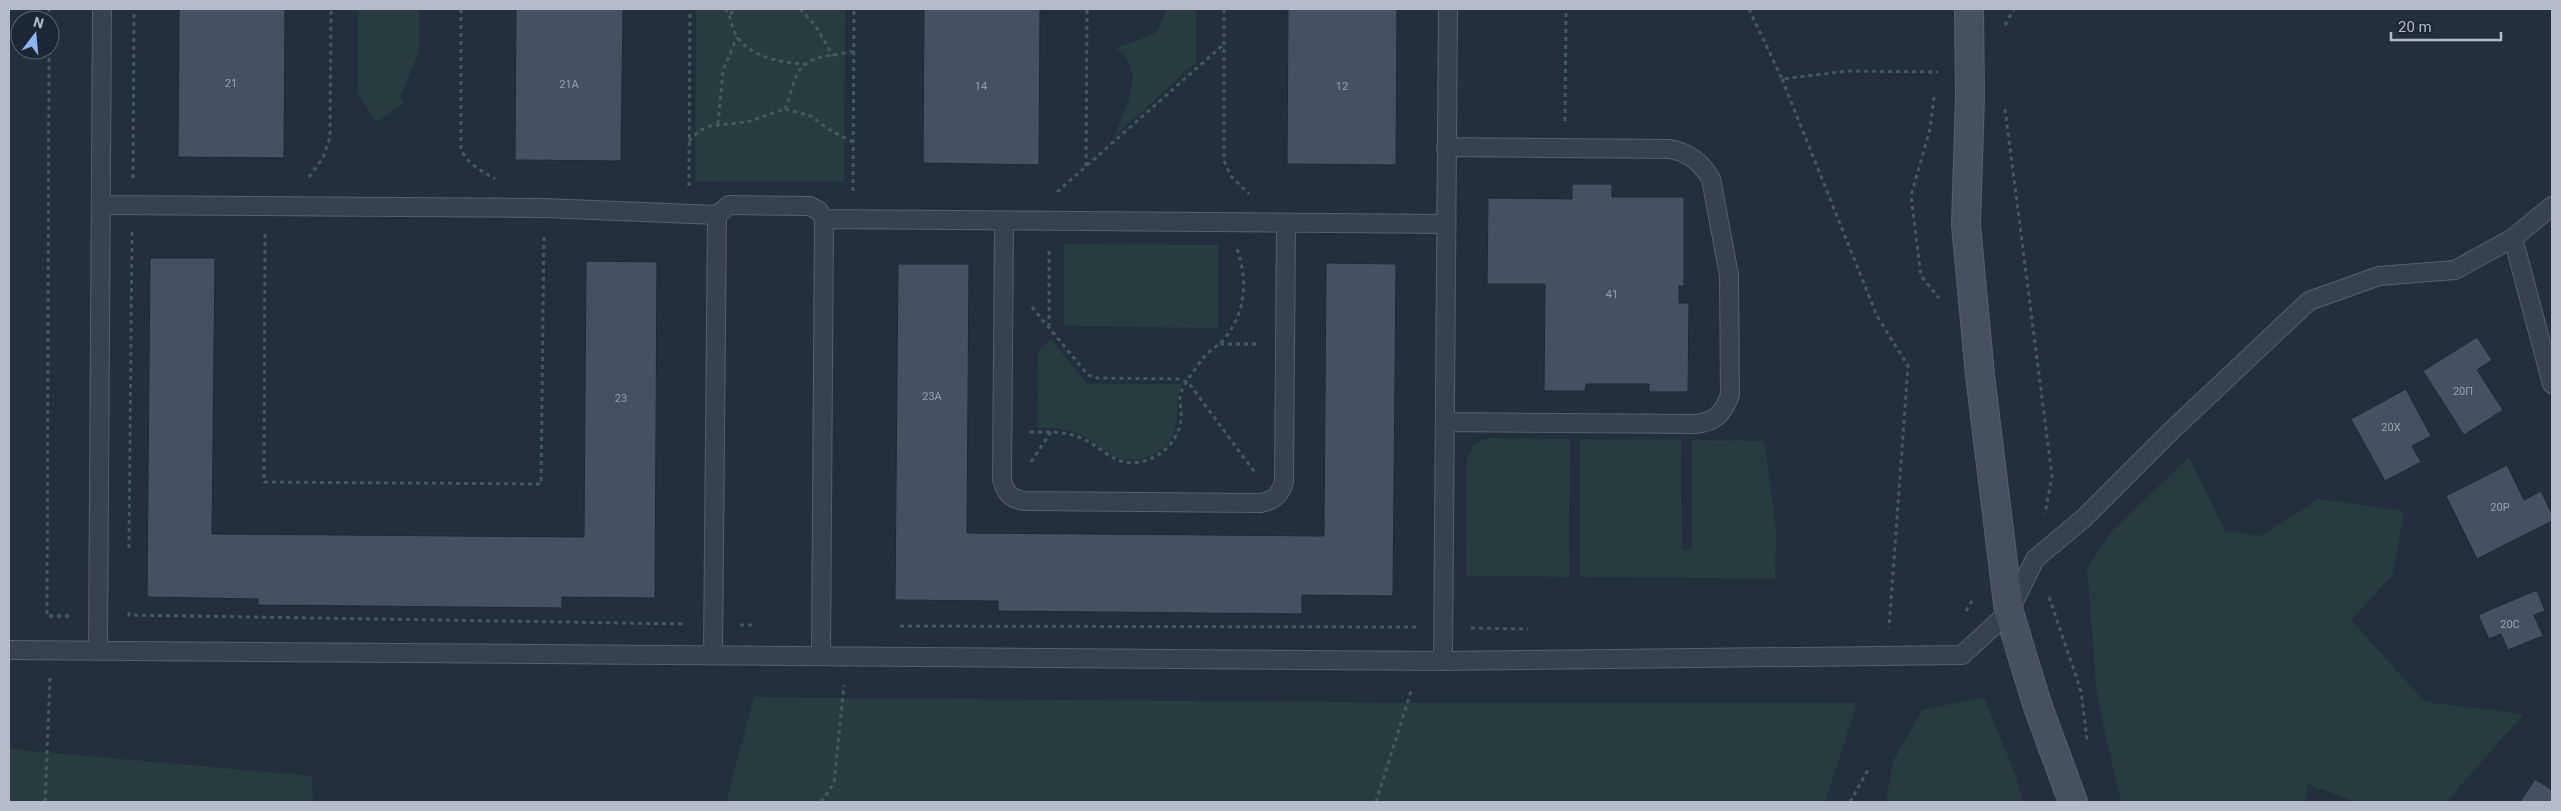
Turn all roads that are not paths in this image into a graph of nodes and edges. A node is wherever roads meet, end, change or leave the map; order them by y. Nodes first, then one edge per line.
1 (102, 9) edge
2 (1448, 9) edge
3 (1968, 9) edge
4 (1446, 148) junction
5 (101, 205) junction
6 (2552, 206) edge
7 (718, 215) junction
8 (824, 219) junction
9 (1004, 220) junction
10 (1282, 223) junction
11 (1446, 224) junction
12 (2514, 238) junction
13 (2552, 384) edge
14 (1445, 422) junction
15 (2009, 612) junction
16 (9, 650) edge
17 (98, 650) junction
18 (713, 655) junction
19 (821, 656) junction
20 (1443, 662) junction
21 (2073, 802) edge

1 - 5 lane
2 - 4 lane
3 - 15 street
4 - 11 lane
4 - 14 lane
5 - 7 lane
5 - 17 lane
6 - 12 lane
7 - 8 lane
7 - 18 lane
8 - 9 lane
8 - 19 lane
9 - 10 lane
9 - 10 lane
10 - 11 lane
11 - 14 lane
12 - 13 lane
12 - 15 lane
14 - 20 lane
15 - 20 lane
15 - 21 street
16 - 17 lane
17 - 18 lane
18 - 19 lane
19 - 20 lane

